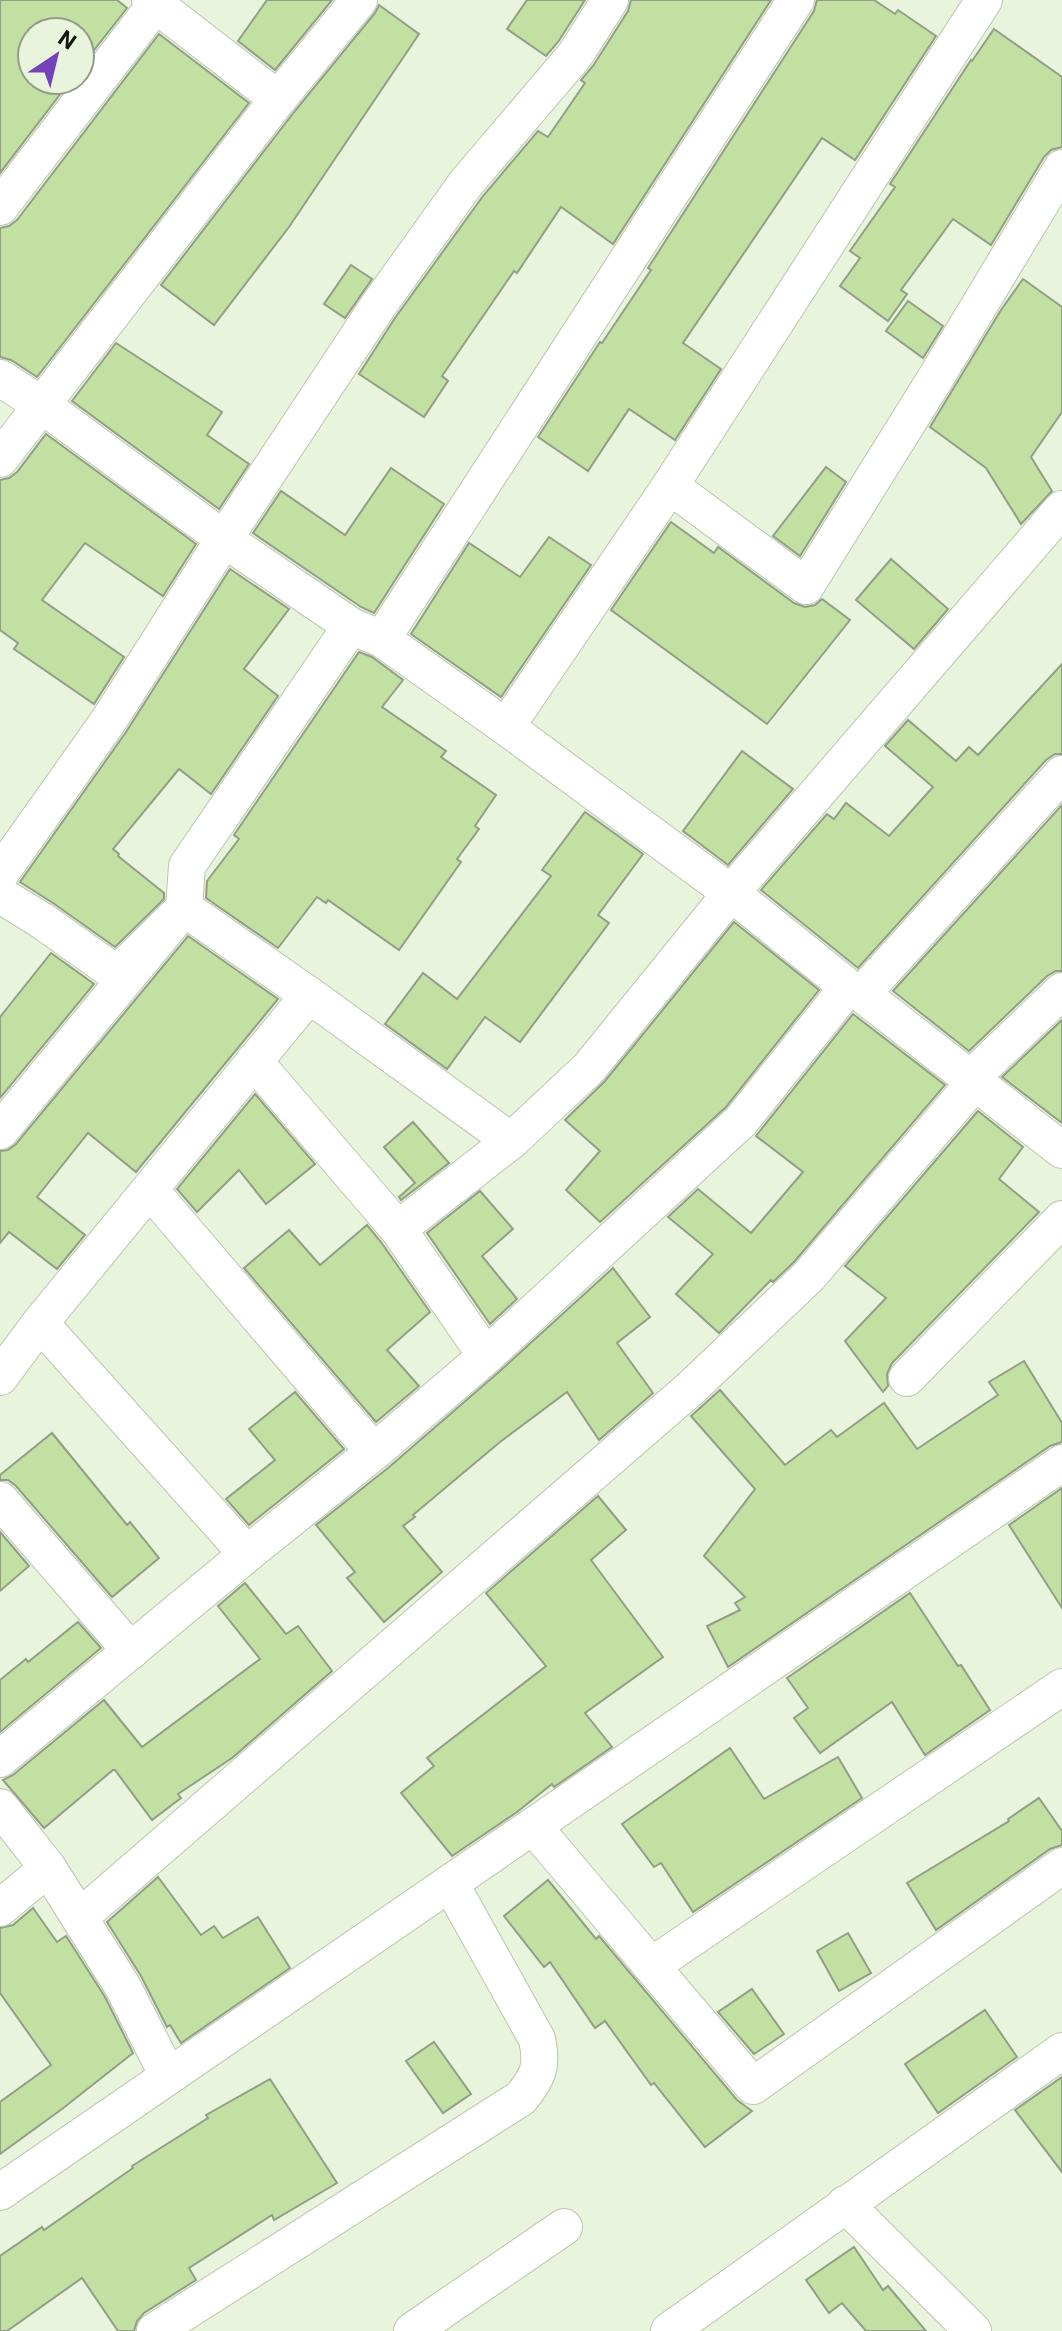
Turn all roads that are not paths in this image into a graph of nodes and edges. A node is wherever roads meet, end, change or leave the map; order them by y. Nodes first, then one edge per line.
1 (359, 0) edge
2 (610, 0) edge
3 (796, 0) edge
4 (984, 0) edge
5 (155, 1) edge
6 (278, 99) junction
7 (1062, 168) edge
8 (0, 207) edge
9 (0, 378) edge
10 (42, 405) junction
11 (0, 459) edge
12 (670, 486) junction
13 (1062, 509) edge
14 (224, 539) junction
15 (366, 633) junction
16 (506, 727) junction
17 (1062, 774) edge
18 (0, 874) edge
19 (731, 893) junction
20 (0, 895) edge
21 (184, 908) junction
22 (855, 990) junction
23 (1062, 991) edge
24 (309, 995) junction
25 (254, 1061) junction
26 (973, 1080) junction
27 (0, 1131) edge
28 (511, 1141) junction
29 (1062, 1150) edge
30 (150, 1190) junction
31 (1062, 1219) edge
32 (398, 1229) junction
33 (40, 1323) junction
34 (486, 1356) junction
35 (0, 1377) edge
36 (907, 1378) dead end
37 (374, 1452) junction
38 (1062, 1463) edge
39 (0, 1500) edge
40 (247, 1554) junction
41 (131, 1651) junction
42 (1062, 1687) edge
43 (0, 1759) edge
44 (0, 1807) edge
45 (533, 1826) junction
46 (1062, 1866) edge
47 (48, 1868) junction
48 (450, 1883) junction
49 (0, 1908) edge
50 (80, 1917) junction
51 (651, 1966) junction
52 (1062, 2051) edge
53 (168, 2076) junction
54 (0, 2192) edge
55 (845, 2204) junction
56 (564, 2227) dead end
57 (155, 2331) edge
58 (412, 2331) edge
59 (669, 2331) edge
60 (973, 2331) edge

1 - 6 street
2 - 14 street
3 - 15 street
4 - 12 street
5 - 6 street
5 - 8 street
6 - 10 street
7 - 12 street
9 - 10 street
10 - 11 street
10 - 14 street
12 - 16 street
13 - 19 street
14 - 15 street
14 - 18 street
15 - 16 street
15 - 21 street
16 - 19 street
17 - 22 street
19 - 22 street
19 - 28 street
20 - 21 street
21 - 24 street
21 - 27 street
22 - 26 street
22 - 34 street
23 - 26 street
24 - 25 street
24 - 28 street
25 - 30 street
25 - 32 street
26 - 29 street
26 - 50 street
28 - 32 street
30 - 33 street
30 - 37 street
31 - 36 street
32 - 34 street
33 - 35 street
33 - 40 street
34 - 37 street
37 - 40 street
38 - 45 street
39 - 41 street
40 - 41 street
41 - 43 street
42 - 51 street
44 - 47 street
45 - 48 street
45 - 51 street
46 - 51 street
47 - 49 street
47 - 50 street
48 - 53 street
48 - 57 street
50 - 53 street
52 - 55 street
53 - 54 street
55 - 59 street
55 - 60 street
56 - 58 street

